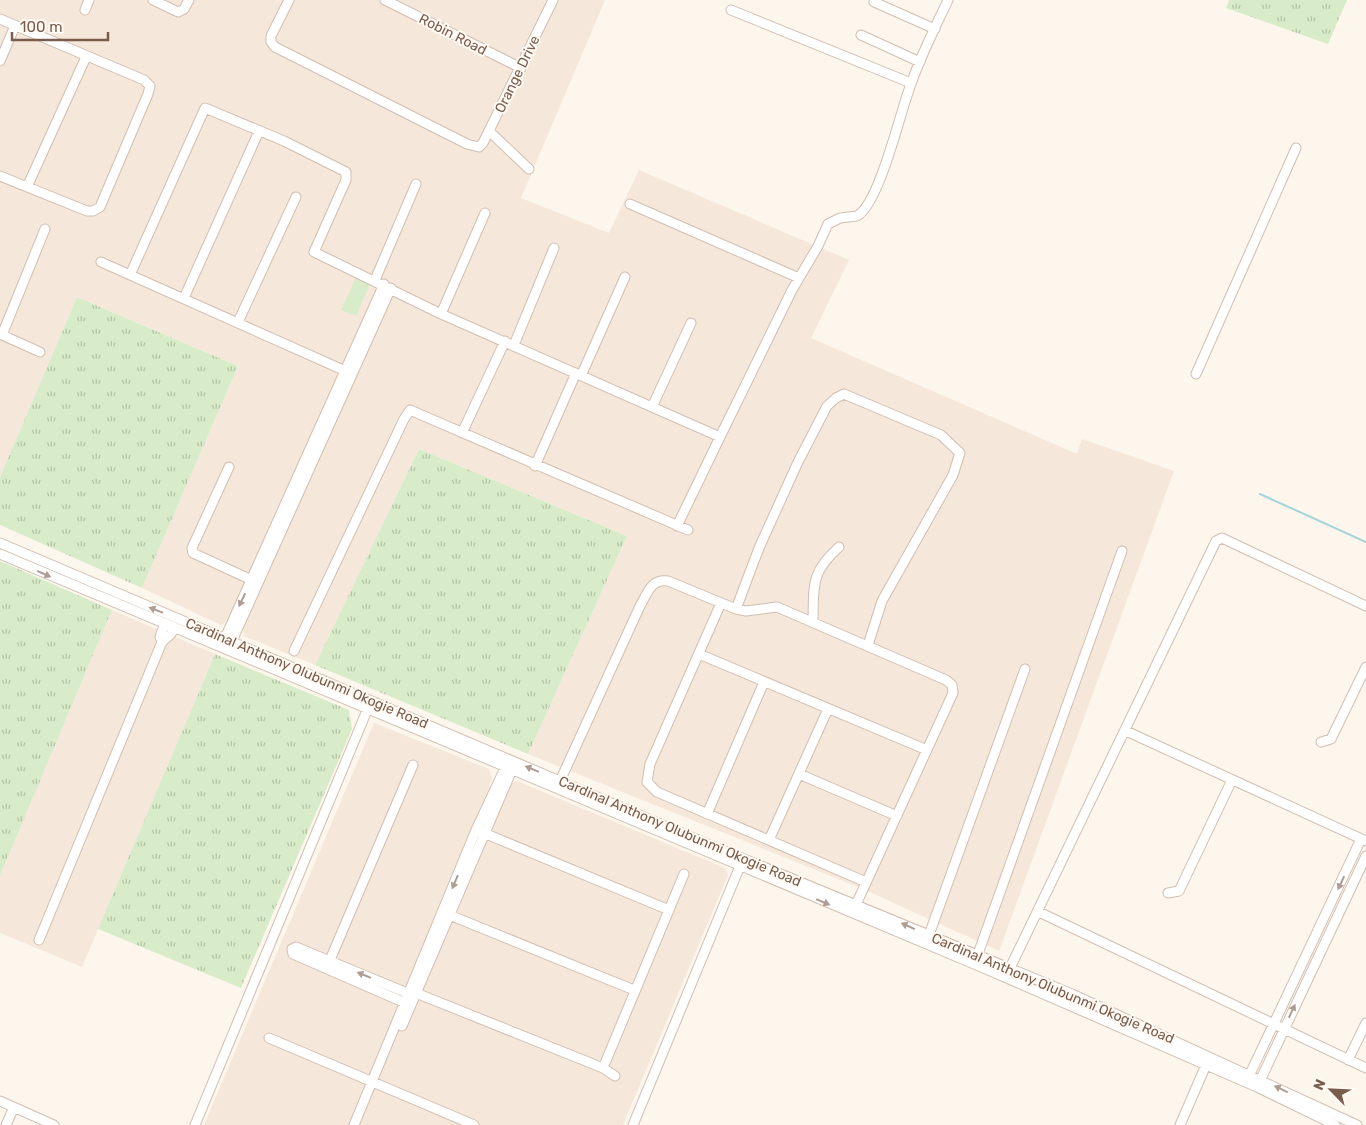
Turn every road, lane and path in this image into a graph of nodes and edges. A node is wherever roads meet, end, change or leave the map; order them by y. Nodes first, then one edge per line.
1 (89, 0) edge
2 (153, 0) edge
3 (189, 0) edge
4 (289, 0) edge
5 (385, 0) edge
6 (553, 0) edge
7 (948, 0) edge
8 (874, 2) dead end
9 (85, 10) dead end
10 (731, 10) dead end
11 (0, 19) edge
12 (15, 26) junction
13 (935, 29) junction
14 (861, 35) dead end
15 (86, 57) junction
16 (0, 61) edge
17 (920, 62) junction
18 (521, 68) junction
19 (911, 83) junction
20 (259, 131) junction
21 (490, 131) junction
22 (1296, 148) dead end
23 (529, 169) dead end
24 (0, 176) edge
25 (416, 184) dead end
26 (27, 187) junction
27 (296, 197) dead end
28 (630, 204) dead end
29 (484, 213) dead end
30 (45, 230) dead end
31 (554, 248) dead end
32 (101, 262) dead end
33 (130, 275) junction
34 (625, 277) dead end
35 (799, 278) junction
36 (374, 280) junction
37 (388, 286) junction
38 (184, 298) junction
39 (441, 314) junction
40 (238, 322) junction
41 (691, 323) dead end
42 (1, 335) edge
43 (509, 343) junction
44 (40, 352) dead end
45 (349, 373) junction
46 (579, 374) junction
47 (1196, 374) dead end
48 (652, 407) junction
49 (462, 433) junction
50 (720, 437) junction
51 (535, 466) junction
52 (228, 467) dead end
53 (677, 526) junction
54 (688, 530) dead end
55 (0, 543) edge
56 (839, 547) dead end
57 (1122, 551) dead end
58 (0, 554) edge
59 (255, 581) junction
60 (721, 603) junction
61 (1366, 606) edge
62 (736, 609) junction
63 (813, 621) junction
64 (164, 623) junction
65 (174, 627) junction
66 (228, 640) junction
67 (162, 642) junction
68 (868, 645) junction
69 (294, 651) dead end
70 (699, 654) junction
71 (1366, 666) edge
72 (1025, 669) dead end
73 (764, 682) junction
74 (368, 708) junction
75 (828, 709) junction
76 (1126, 730) junction
77 (1321, 742) dead end
78 (464, 745) junction
79 (927, 750) junction
80 (412, 765) dead end
81 (508, 769) junction
82 (799, 774) junction
83 (1232, 780) junction
84 (560, 781) junction
85 (707, 814) junction
86 (897, 816) junction
87 (480, 832) junction
88 (769, 840) junction
89 (1364, 840) edge
90 (1366, 856) edge
91 (740, 866) junction
92 (684, 874) dead end
93 (866, 882) junction
94 (1168, 893) dead end
95 (856, 903) junction
96 (669, 910) junction
97 (1039, 912) junction
98 (446, 913) junction
99 (851, 914) junction
100 (929, 935) junction
101 (39, 940) dead end
102 (978, 954) junction
103 (328, 966) junction
104 (1010, 968) junction
105 (634, 990) junction
106 (413, 994) junction
107 (408, 1004) junction
108 (1366, 1023) edge
109 (1274, 1024) junction
110 (1284, 1029) junction
111 (269, 1038) dead end
112 (1348, 1060) junction
113 (1206, 1065) junction
114 (602, 1068) junction
115 (1366, 1068) edge
116 (1250, 1074) junction
117 (615, 1076) dead end
118 (1259, 1083) junction
119 (374, 1084) junction
120 (0, 1100) edge
121 (14, 1106) junction
122 (6, 1125) edge
123 (54, 1125) edge
124 (195, 1125) edge
125 (354, 1125) edge
126 (360, 1125) edge
127 (474, 1125) edge
128 (633, 1125) edge
129 (1180, 1125) edge
130 (1336, 1125) edge
131 (1357, 1125) edge

1 - 9 street
2 - 3 street
4 - 21 street, Orange Drive
5 - 18 street, Robin Road
6 - 18 street, Orange Drive
7 - 13 street
8 - 13 street
10 - 19 street
11 - 12 street
12 - 15 street
12 - 16 street
13 - 17 street
14 - 17 street
15 - 26 street
15 - 26 street
17 - 19 street
18 - 21 street, Orange Drive
19 - 35 street
20 - 33 street
20 - 36 street
20 - 38 street
21 - 23 street
22 - 47 street
24 - 26 street
25 - 36 street
27 - 40 street
28 - 35 street
29 - 39 street
30 - 42 street
31 - 43 street
32 - 33 street
33 - 38 street
34 - 46 street
35 - 50 street
36 - 37 street
37 - 39 street
37 - 45 street
38 - 40 street
39 - 43 street
40 - 45 street
41 - 48 street
42 - 44 street
43 - 46 street
43 - 49 street
45 - 59 street
46 - 48 street
46 - 51 street
48 - 50 street
49 - 51 street
49 - 69 street
50 - 53 street
51 - 53 street
52 - 59 street
53 - 54 street
66 -> 55 street, Cardinal Anthony Olubunmi Okogie Road
56 - 63 street
57 - 102 street
58 -> 64 street, Cardinal Anthony Olubunmi Okogie Road
59 - 66 street
60 - 62 street
60 - 70 street
60 - 84 street
61 - 76 street
62 - 63 street
62 - 68 street
63 - 68 street
64 - 65 street, Cardinal Anthony Olubunmi Okogie Road
64 - 67 street
65 - 67 street
65 - 74 street, Cardinal Anthony Olubunmi Okogie Road
66 - 78 street, Cardinal Anthony Olubunmi Okogie Road
67 - 101 street
68 - 79 street
70 - 73 street
70 - 85 street
71 - 77 street
72 - 100 street
73 - 75 street
73 - 85 street
74 - 78 street, Cardinal Anthony Olubunmi Okogie Road
74 - 124 street
75 - 79 street
75 - 82 street
76 - 83 street
76 - 97 street
78 - 81 street, Cardinal Anthony Olubunmi Okogie Road
84 -> 78 street, Cardinal Anthony Olubunmi Okogie Road
79 - 86 street
80 - 103 street
81 - 87 street
81 - 91 street, Cardinal Anthony Olubunmi Okogie Road
82 - 86 street
82 - 88 street
83 - 89 street
83 - 94 street
84 - 95 street, Cardinal Anthony Olubunmi Okogie Road
85 - 88 street
86 - 93 street
87 - 96 street
87 - 98 street
88 - 93 street
89 -> 109 street
110 -> 90 street
91 -> 99 street, Cardinal Anthony Olubunmi Okogie Road
91 - 128 street
92 - 96 street
93 - 95 street
95 - 99 street
100 -> 95 street, Cardinal Anthony Olubunmi Okogie Road
96 - 105 street
97 - 104 street
97 - 109 street
98 - 105 street
98 - 106 street
99 - 113 street, Cardinal Anthony Olubunmi Okogie Road
100 - 102 street, Cardinal Anthony Olubunmi Okogie Road
102 - 104 street, Cardinal Anthony Olubunmi Okogie Road
106 -> 103 street
103 - 107 street
104 - 116 street, Cardinal Anthony Olubunmi Okogie Road
105 - 114 street
106 - 107 street
106 - 114 street
107 - 119 street
108 - 112 street
109 - 110 street
109 - 116 street
110 - 112 street
110 - 118 street
111 - 119 street
112 - 115 street
113 - 118 street, Cardinal Anthony Olubunmi Okogie Road
113 - 129 street
114 - 117 street
116 - 118 street, Cardinal Anthony Olubunmi Okogie Road
118 - 130 street, Cardinal Anthony Olubunmi Okogie Road
131 -> 118 street, Cardinal Anthony Olubunmi Okogie Road
119 - 125 street
119 - 126 street
119 - 127 street
120 - 121 street
121 - 122 street
121 - 123 street

